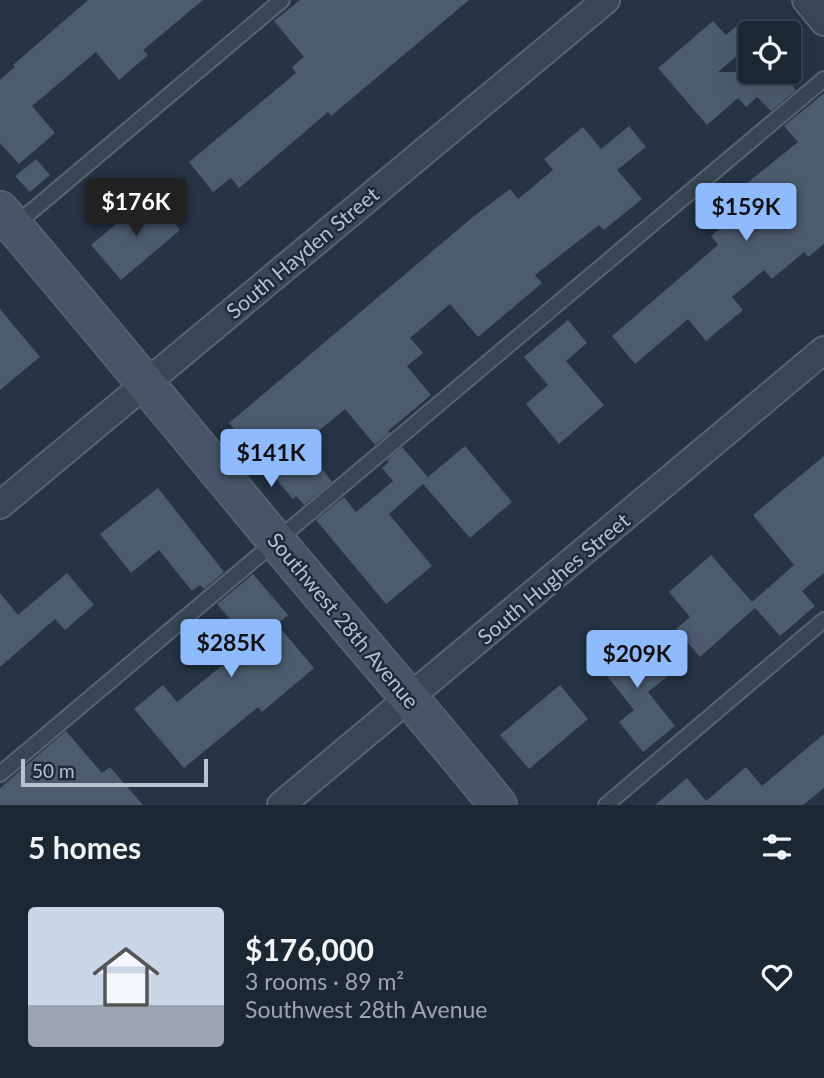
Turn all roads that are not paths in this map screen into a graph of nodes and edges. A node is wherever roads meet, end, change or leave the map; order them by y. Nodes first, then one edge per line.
1 (282, 0) edge
2 (606, 0) edge
3 (806, 0) edge
4 (824, 22) edge
5 (824, 79) edge
6 (5, 225) edge
7 (824, 349) edge
8 (146, 382) junction
9 (0, 505) edge
10 (277, 541) junction
11 (824, 620) edge
12 (411, 698) junction
13 (0, 774) edge
14 (281, 805) edge
15 (498, 805) edge
16 (606, 805) edge

1 - 6 lane
2 - 8 street, South Hayden Street
3 - 4 street
5 - 10 lane
6 - 8 main road, Southwest 28th Avenue
7 - 12 street, South Hughes Street
8 - 9 street, South Hayden Street
8 - 10 main road, Southwest 28th Avenue
10 - 12 main road, Southwest 28th Avenue
10 - 13 lane
11 - 16 lane
12 - 14 street, South Hughes Street
12 - 15 main road, Southwest 28th Avenue

